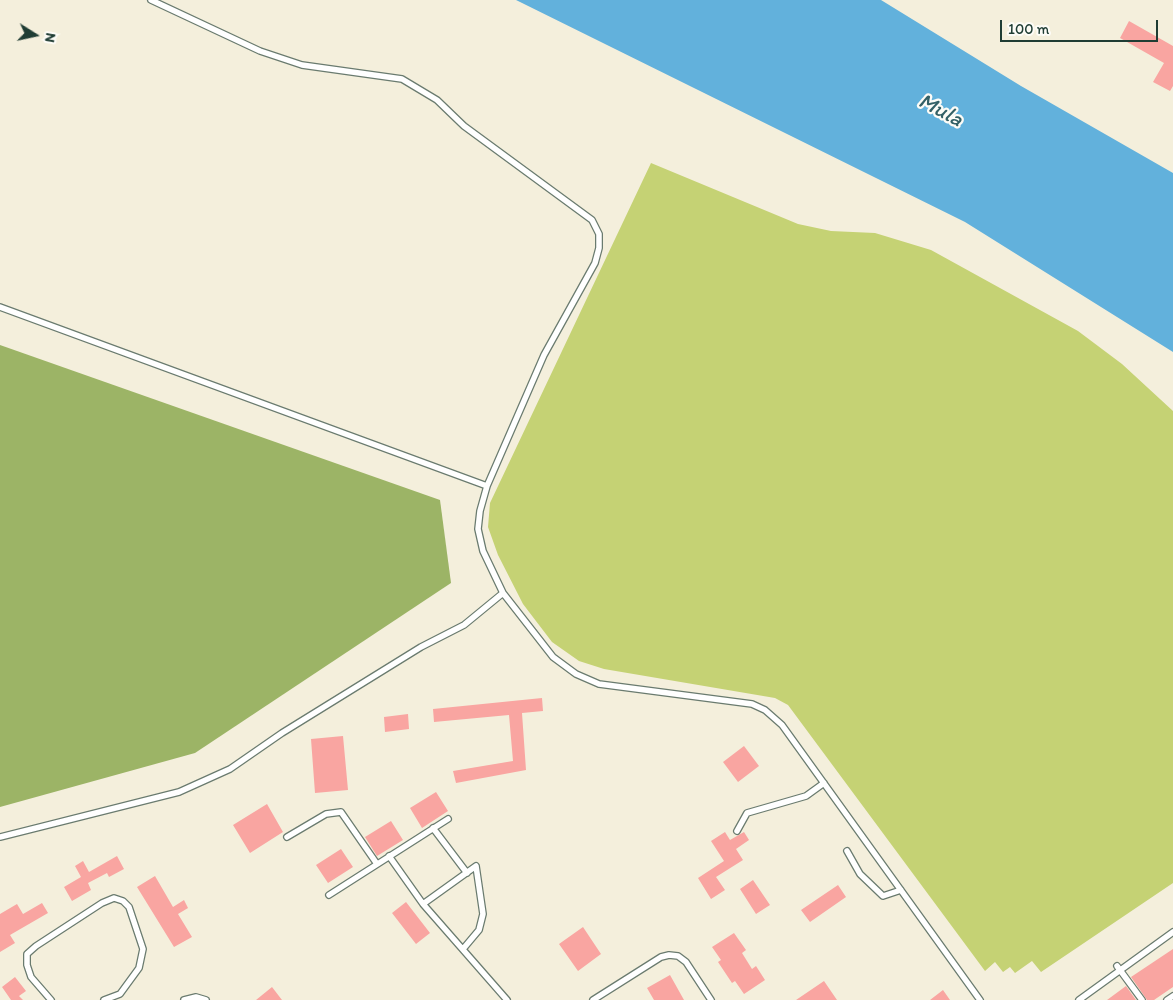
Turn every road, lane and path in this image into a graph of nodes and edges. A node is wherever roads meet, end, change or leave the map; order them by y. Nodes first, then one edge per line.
1 (151, 0) edge
2 (0, 307) edge
3 (487, 486) junction
4 (503, 592) junction
5 (824, 783) junction
6 (448, 819) dead end
7 (433, 828) junction
8 (737, 831) dead end
9 (0, 837) edge
10 (287, 837) dead end
11 (847, 851) dead end
12 (389, 856) junction
13 (377, 864) junction
14 (466, 873) junction
15 (901, 890) junction
16 (329, 895) dead end
17 (423, 904) junction
18 (1173, 932) edge
19 (462, 949) junction
20 (1119, 968) junction
21 (1173, 996) edge
22 (122, 997) edge
23 (50, 1000) edge
24 (104, 1000) edge
25 (184, 1000) edge
26 (206, 1000) edge
27 (507, 1000) edge
28 (593, 1000) edge
29 (710, 1000) edge
30 (980, 1000) edge
31 (1079, 1000) edge
32 (1142, 1000) edge
33 (1167, 1000) edge

1 - 3 lane
2 - 3 lane
3 - 4 lane
4 - 5 lane
4 - 9 lane
5 - 8 lane
5 - 15 lane
6 - 7 lane
7 - 12 lane
7 - 14 lane
10 - 13 lane
11 - 15 lane
12 - 13 lane
12 - 17 lane
13 - 16 lane
14 - 17 lane
14 - 19 lane
15 - 30 lane
17 - 19 lane
18 - 20 lane
19 - 27 lane
20 - 31 lane
20 - 32 lane
21 - 33 lane
22 - 23 lane
22 - 24 lane
25 - 26 lane
28 - 29 lane

